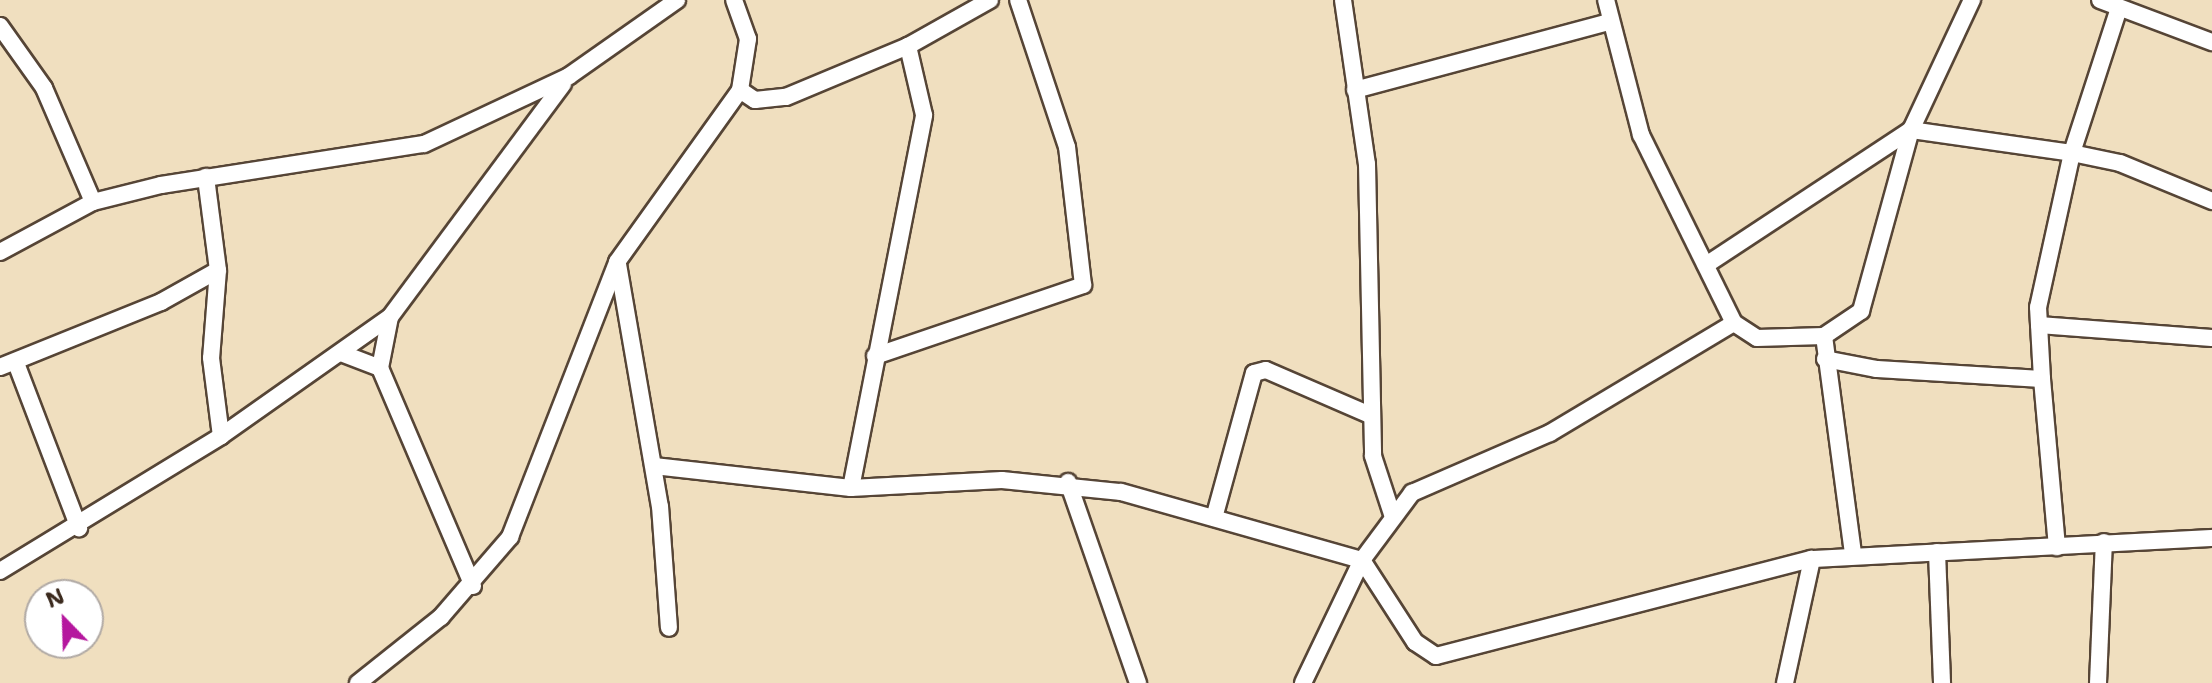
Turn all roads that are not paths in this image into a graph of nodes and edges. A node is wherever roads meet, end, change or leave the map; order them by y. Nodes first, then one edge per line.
1 (677, 0) edge
2 (734, 0) edge
3 (990, 0) edge
4 (1018, 0) edge
5 (1343, 0) edge
6 (1606, 0) edge
7 (1972, 0) edge
8 (2100, 0) edge
9 (2119, 8) junction
10 (1609, 22) junction
11 (0, 26) edge
12 (2212, 42) edge
13 (908, 46) junction
14 (569, 76) junction
15 (740, 90) junction
16 (1355, 90) junction
17 (1911, 130) junction
18 (2072, 153) junction
19 (206, 177) junction
20 (2212, 201) edge
21 (93, 202) junction
22 (0, 252) edge
23 (617, 262) junction
24 (1706, 265) junction
25 (218, 270) junction
26 (390, 317) junction
27 (1734, 323) junction
28 (2039, 325) junction
29 (1824, 336) junction
30 (2212, 337) edge
31 (341, 353) junction
32 (875, 356) junction
33 (1825, 359) junction
34 (8, 365) edge
35 (380, 368) junction
36 (2042, 379) junction
37 (1370, 415) junction
38 (221, 436) junction
39 (654, 466) junction
40 (1068, 482) junction
41 (851, 488) junction
42 (1392, 514) junction
43 (1214, 518) junction
44 (79, 528) junction
45 (2212, 538) edge
46 (2104, 542) junction
47 (2057, 547) junction
48 (1937, 552) junction
49 (1853, 554) junction
50 (1812, 559) junction
51 (1362, 560) junction
52 (0, 571) edge
53 (473, 586) junction
54 (669, 628) dead end
55 (358, 683) edge
56 (1138, 683) edge
57 (1303, 683) edge
58 (1785, 683) edge
59 (1942, 683) edge
60 (2098, 683) edge

1 - 14 street
2 - 15 street
3 - 13 street
4 - 32 street
5 - 16 street
6 - 10 street
7 - 17 street
8 - 9 street
9 - 12 street
9 - 18 street
10 - 16 street
10 - 24 street
11 - 21 street
13 - 15 street
13 - 32 street
14 - 19 street
14 - 26 street
15 - 23 street
16 - 37 street
17 - 18 street
17 - 24 street
17 - 29 street
18 - 20 street
18 - 28 street
19 - 21 street
19 - 25 street
21 - 22 street
23 - 39 street
23 - 53 street
24 - 27 street
25 - 34 street
25 - 38 street
26 - 31 street
26 - 35 street
27 - 29 street
27 - 42 street
28 - 30 street
28 - 36 street
29 - 33 street
31 - 35 street
31 - 38 street
32 - 41 street
33 - 36 street
33 - 49 street
34 - 44 street
35 - 53 street
36 - 47 street
37 - 42 street
37 - 43 street
38 - 44 street
39 - 41 street
39 - 54 street
40 - 41 street
40 - 43 street
40 - 56 street
42 - 51 street
43 - 51 street
44 - 52 street
45 - 46 street
46 - 47 street
46 - 60 street
47 - 48 street
48 - 49 street
48 - 59 street
49 - 50 street
50 - 51 street
50 - 58 street
51 - 57 street
53 - 55 street

